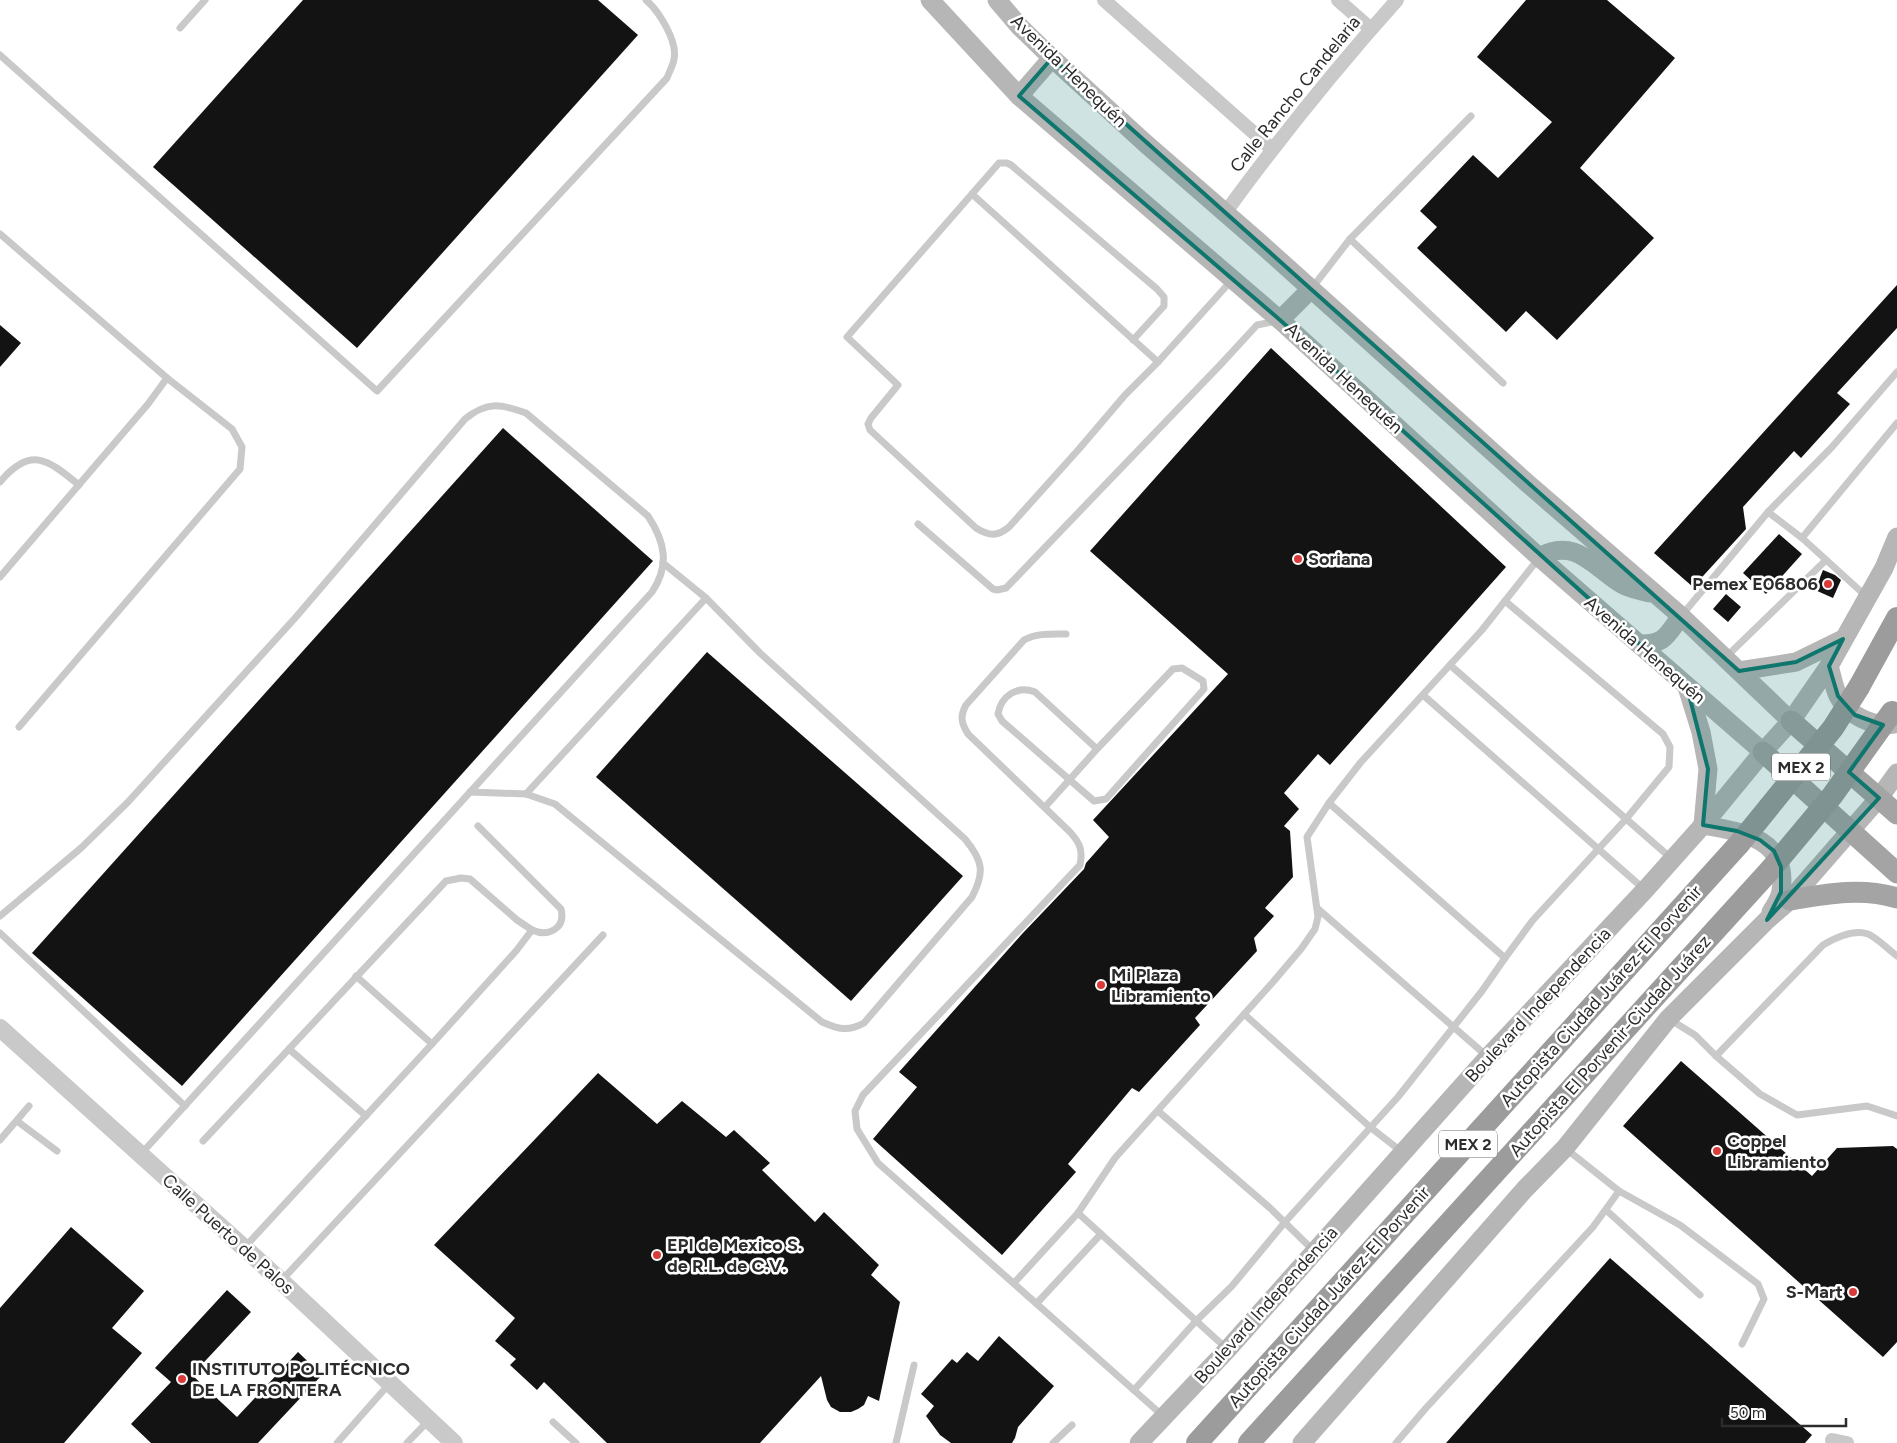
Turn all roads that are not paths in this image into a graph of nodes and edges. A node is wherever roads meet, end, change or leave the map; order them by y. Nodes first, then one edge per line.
1 (205, 0) edge
2 (646, 0) edge
3 (930, 0) edge
4 (998, 0) edge
5 (1104, 0) edge
6 (1338, 0) edge
7 (1397, 0) edge
8 (180, 28) dead end
9 (1371, 29) junction
10 (0, 55) edge
11 (1052, 58) junction
12 (1019, 96) junction
13 (1471, 116) dead end
14 (1272, 149) junction
15 (972, 194) junction
16 (1225, 213) junction
17 (0, 234) edge
18 (1350, 239) junction
19 (1233, 279) junction
20 (1311, 289) junction
21 (1280, 320) junction
22 (1133, 340) junction
23 (1158, 362) junction
24 (1897, 372) edge
25 (167, 378) junction
26 (1503, 383) dead end
27 (1897, 423) edge
28 (0, 482) edge
29 (79, 485) junction
30 (1768, 512) junction
31 (918, 524) dead end
32 (1897, 537) edge
33 (1802, 538) junction
34 (1539, 557) junction
35 (1826, 560) junction
36 (663, 564) junction
37 (0, 577) edge
38 (1655, 594) junction
39 (1868, 597) junction
40 (706, 598) junction
41 (1505, 601) junction
42 (1681, 616) junction
43 (1897, 618) edge
44 (1066, 634) dead end
45 (1843, 639) junction
46 (1639, 644) junction
47 (1726, 657) junction
48 (1450, 666) junction
49 (1829, 666) junction
50 (1740, 672) junction
51 (1686, 687) junction
52 (1422, 695) junction
53 (1897, 704) edge
54 (1791, 721) junction
55 (1897, 724) edge
56 (19, 727) dead end
57 (1097, 749) junction
58 (1763, 752) junction
59 (1897, 773) edge
60 (1070, 780) junction
61 (470, 792) junction
62 (526, 794) junction
63 (1878, 798) junction
64 (1329, 803) junction
65 (1045, 807) junction
66 (1897, 814) edge
67 (1626, 820) junction
68 (478, 826) dead end
69 (1703, 826) junction
70 (1850, 830) junction
71 (1599, 848) junction
72 (1673, 859) junction
73 (1897, 873) edge
74 (1645, 890) junction
75 (1897, 898) edge
76 (1790, 900) junction
77 (1318, 909) junction
78 (0, 916) edge
79 (1767, 920) junction
80 (532, 930) junction
81 (0, 933) edge
82 (603, 936) dead end
83 (1897, 956) edge
84 (1505, 958) junction
85 (356, 976) junction
86 (1244, 1014) junction
87 (1668, 1019) junction
88 (1453, 1027) junction
89 (0, 1028) edge
90 (432, 1044) junction
91 (289, 1049) junction
92 (1716, 1056) junction
93 (1488, 1057) junction
94 (30, 1106) dead end
95 (185, 1106) junction
96 (1158, 1111) junction
97 (366, 1116) junction
98 (1897, 1116) edge
99 (16, 1121) junction
100 (1370, 1127) junction
101 (0, 1140) edge
102 (203, 1141) dead end
103 (1565, 1148) junction
104 (57, 1151) dead end
105 (1402, 1153) junction
106 (140, 1155) junction
107 (1620, 1191) junction
108 (1606, 1210) junction
109 (1078, 1213) junction
110 (1285, 1222) junction
111 (1101, 1234) junction
112 (244, 1248) junction
113 (1315, 1251) junction
114 (281, 1281) junction
115 (1014, 1283) junction
116 (1700, 1295) dead end
117 (1037, 1303) junction
118 (1196, 1321) junction
119 (1742, 1344) dead end
120 (1227, 1350) junction
121 (914, 1365) dead end
122 (390, 1383) junction
123 (1134, 1390) junction
124 (1163, 1416) junction
125 (430, 1420) junction
126 (553, 1422) dead end
127 (1072, 1425) dead end
128 (1832, 1440) dead end
129 (337, 1443) edge
130 (407, 1443) edge
131 (454, 1443) edge
132 (576, 1443) edge
133 (896, 1443) edge
134 (1053, 1443) edge
135 (1139, 1443) edge
136 (1197, 1443) edge
137 (1250, 1443) edge
138 (1302, 1443) edge
139 (1396, 1443) edge
140 (1848, 1443) edge

1 - 8 lane
2 - 10 lane
3 - 12 main road, Avenida Henequén
4 - 11 main road, Avenida Henequén
5 - 14 street
6 - 9 street
7 - 9 street, Calle Rancho Candelaria
9 - 14 street, Calle Rancho Candelaria
11 - 12 main road
11 - 16 main road, Avenida Henequén
12 - 19 main road, Avenida Henequén
13 - 18 lane
14 - 16 street, Calle Rancho Candelaria
15 - 22 lane
15 - 22 lane
15 - 23 lane
16 - 20 main road, Avenida Henequén
17 - 25 lane
18 - 20 lane
18 - 26 lane
19 - 21 main road, Avenida Henequén
19 - 23 lane
20 - 21 main road
20 - 38 main road, Avenida Henequén
21 - 31 lane
21 - 34 main road, Avenida Henequén
22 - 23 lane
24 - 30 lane
25 - 29 lane
25 - 56 lane
27 - 33 lane
28 - 29 lane
29 - 37 lane
30 - 33 lane
30 - 42 lane
32 - 39 main road, Boulevard Independencia / MEX 2
33 - 35 lane
34 - 38 main road
34 - 41 lane
34 - 46 main road, Avenida Henequén
35 - 39 lane
35 - 47 lane
36 - 40 lane
36 - 61 lane
36 - 78 lane
38 - 42 main road, Avenida Henequén
39 - 45 main road, Boulevard Independencia / MEX 2
40 - 62 lane
40 - 62 lane
41 - 48 lane
41 - 67 lane
42 - 46 main road
42 - 47 main road, Avenida Henequén
43 - 136 highway, Autopista Ciudad Juárez-El Porvenir / MEX 2, bridge
44 - 65 lane
45 - 49 main road, Boulevard Independencia / MEX 2
45 - 50 main road
46 - 51 main road, Avenida Henequén
47 - 50 main road, Avenida Henequén
48 - 52 lane
48 - 67 lane
49 - 54 main road, Boulevard Independencia / MEX 2
49 - 55 main road
50 - 54 main road, Avenida Henequén
51 - 58 main road, Avenida Henequén
51 - 69 main road
52 - 64 lane
52 - 71 lane
53 - 137 highway, Autopista El Porvenir-Ciudad Juárez / MEX 2, bridge
54 - 58 main road, Boulevard Independencia / MEX 2
54 - 63 main road
57 - 60 lane
57 - 60 lane
57 - 60 lane
58 - 69 main road, Boulevard Independencia / MEX 2
58 - 70 main road
59 - 63 main road
60 - 65 lane
61 - 62 lane
61 - 95 lane
63 - 66 main road
63 - 70 main road
64 - 77 lane
64 - 84 lane
65 - 115 lane
67 - 71 lane
67 - 72 lane
68 - 80 lane
69 - 72 main road, Boulevard Independencia / MEX 2
69 - 79 main road
70 - 73 main road
70 - 76 main road
71 - 74 lane
71 - 84 lane
72 - 74 main road, Boulevard Independencia / MEX 2
74 - 93 main road, Boulevard Independencia / MEX 2
75 - 76 main road
76 - 79 main road
77 - 86 lane
77 - 88 lane
79 - 87 main road
80 - 85 lane
80 - 90 lane
81 - 95 lane
82 - 114 lane
83 - 92 lane
84 - 88 lane
85 - 90 lane
85 - 91 lane
86 - 96 lane
86 - 100 lane
87 - 92 lane
87 - 103 main road
88 - 93 lane
88 - 100 lane
89 - 106 street, Calle Puerto de Palos
90 - 97 lane
91 - 97 lane
91 - 102 lane
92 - 98 lane
93 - 105 main road, Boulevard Independencia / MEX 2
94 - 99 lane
95 - 106 lane
96 - 109 lane
96 - 110 lane
97 - 112 lane
99 - 101 lane
99 - 104 lane
100 - 105 lane
100 - 110 lane
103 - 107 lane
103 - 138 main road
105 - 113 main road, Boulevard Independencia / MEX 2
106 - 112 street, Calle Puerto de Palos
107 - 108 lane
107 - 119 lane
108 - 116 lane
108 - 139 lane
109 - 111 lane
109 - 115 lane
110 - 113 lane
110 - 118 lane
111 - 117 lane
111 - 118 lane
112 - 114 street, Calle Puerto de Palos
113 - 120 main road, Boulevard Independencia / MEX 2
114 - 122 street, Calle Puerto de Palos
115 - 117 lane
117 - 123 lane
118 - 120 lane
118 - 123 lane
120 - 124 main road, Boulevard Independencia / MEX 2
121 - 133 lane
122 - 125 street, Calle Puerto de Palos
122 - 129 lane
123 - 124 lane
124 - 135 main road, Boulevard Independencia / MEX 2
125 - 130 lane
125 - 131 street, Calle Puerto de Palos
126 - 132 lane
127 - 134 lane
128 - 140 street

